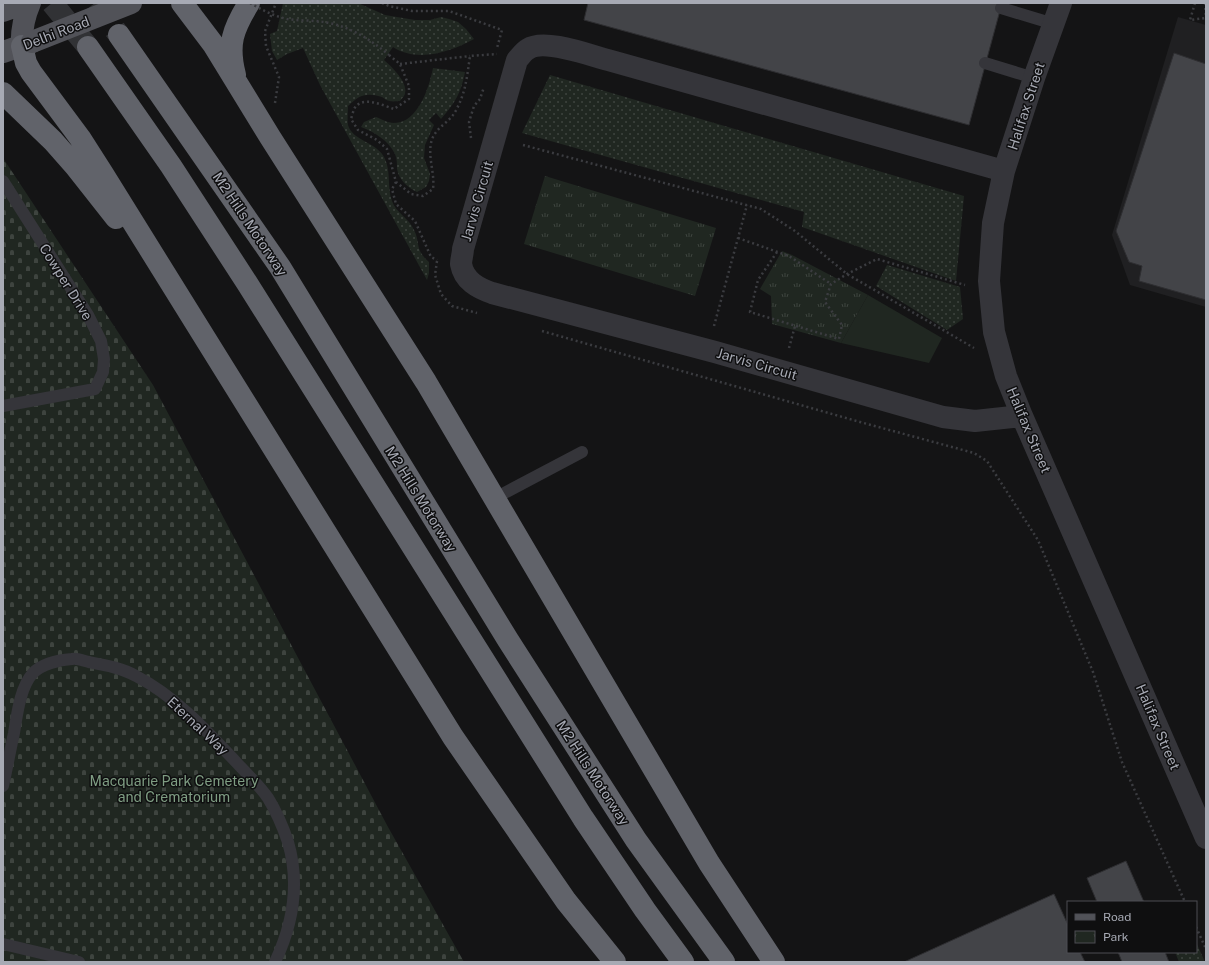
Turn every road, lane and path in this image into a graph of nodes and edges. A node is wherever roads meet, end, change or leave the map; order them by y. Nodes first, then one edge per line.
1 (25, 3) edge
2 (30, 3) edge
3 (131, 3) edge
4 (182, 3) edge
5 (250, 3) edge
6 (276, 3) edge
7 (382, 3) edge
8 (1061, 3) edge
9 (1195, 3) edge
10 (1205, 3) edge
11 (1001, 8) dead end
12 (4, 11) edge
13 (1206, 17) edge
14 (1054, 24) junction
15 (119, 35) tunnel mouth
16 (20, 43) edge
17 (88, 47) tunnel mouth
18 (470, 56) junction
19 (985, 63) dead end
20 (400, 64) junction
21 (1034, 78) junction
22 (237, 84) junction
23 (3, 93) edge
24 (270, 137) junction
25 (523, 146) dead end
26 (1004, 171) junction
27 (3, 181) edge
28 (396, 182) junction
29 (747, 205) junction
30 (738, 238) junction
31 (777, 252) junction
32 (847, 274) junction
33 (831, 284) junction
34 (965, 285) dead end
35 (184, 306) junction
36 (481, 314) dead end
37 (714, 326) dead end
38 (795, 326) junction
39 (540, 331) dead end
40 (789, 348) dead end
41 (974, 348) dead end
42 (3, 406) edge
43 (1022, 416) junction
44 (582, 452) dead end
45 (495, 498) junction
46 (3, 786) edge
47 (1206, 838) edge
48 (1185, 901) edge
49 (1197, 929) edge
50 (3, 944) edge
51 (1206, 950) edge
52 (79, 962) edge
53 (275, 962) edge
54 (615, 962) edge
55 (684, 962) edge
56 (724, 962) edge
57 (774, 962) edge

1 - 12 main road
2 - 16 main road
3 - 16 main road, Delhi Road, bridge
4 - 22 highway
5 - 20 path, bridge
5 - 22 highway
6 - 24 path
7 - 18 path
8 - 14 street, Halifax Street
9 - 13 path
10 - 13 path
11 - 14 lane
14 - 21 street, Halifax Street
15 - 56 highway, M2 Hills Motorway
16 - 35 highway
17 - 55 highway
18 - 20 path
18 - 28 path
19 - 21 lane
20 - 28 path
21 - 26 street, Halifax Street
22 - 24 highway
23 - 35 highway
24 - 45 highway
25 - 29 path
26 - 43 street, Halifax Street
26 - 43 street, Jarvis Circuit
27 - 42 lane, Cowper Drive
28 - 36 path
29 - 30 path
29 - 32 path
30 - 31 path
30 - 37 path
31 - 33 path
31 - 38 path
32 - 33 path
32 - 34 path
32 - 41 path
33 - 38 path
35 - 54 highway
38 - 40 path
39 - 48 path
43 - 47 street, Halifax Street
44 - 45 lane
45 - 57 highway
46 - 53 lane, Eternal Way
49 - 51 path
50 - 52 lane

